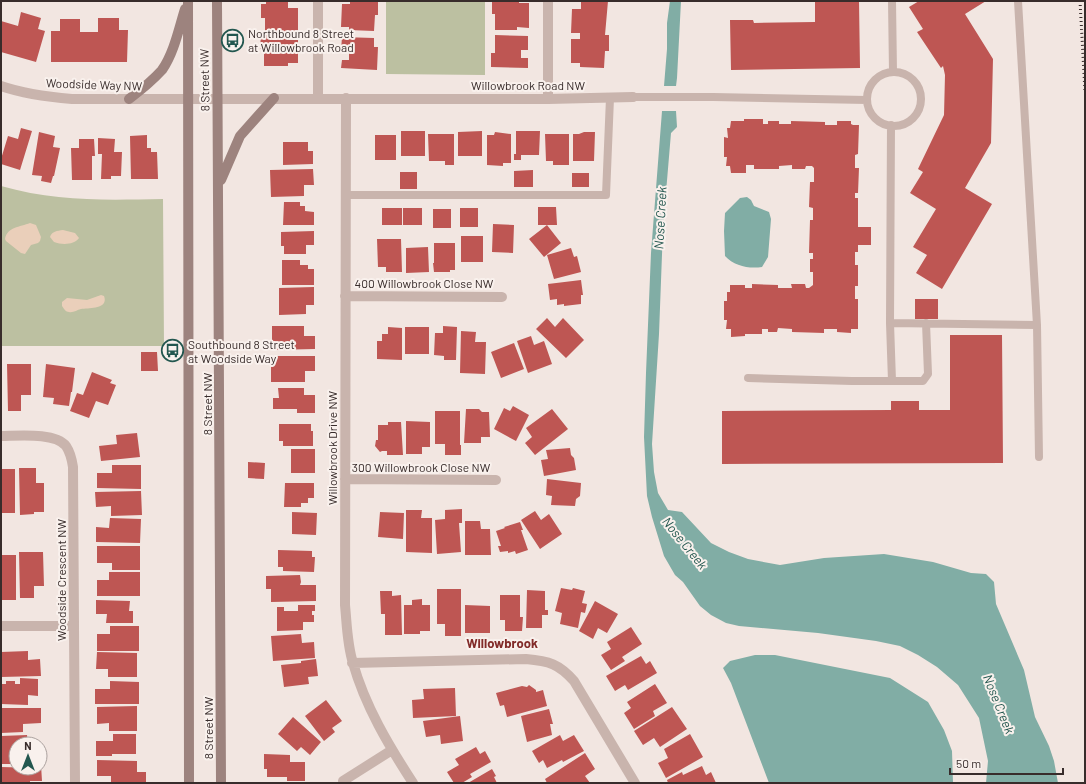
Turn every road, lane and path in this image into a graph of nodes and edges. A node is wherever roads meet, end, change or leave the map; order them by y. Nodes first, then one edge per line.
1 (188, 1) edge
2 (217, 1) edge
3 (318, 1) edge
4 (548, 1) edge
5 (892, 1) edge
6 (1018, 1) edge
7 (893, 72) junction
8 (1, 86) edge
9 (633, 97) joint
10 (274, 98) junction
11 (318, 98) junction
12 (346, 98) junction
13 (610, 98) junction
14 (129, 99) junction
15 (188, 99) junction
16 (217, 99) junction
17 (548, 99) junction
18 (867, 100) junction
19 (891, 125) junction
20 (218, 186) junction
21 (346, 195) junction
22 (345, 296) junction
23 (502, 297) dead end
24 (890, 323) junction
25 (926, 323) junction
26 (1037, 325) junction
27 (748, 378) dead end
28 (892, 380) junction
29 (1, 436) edge
30 (1039, 457) dead end
31 (345, 479) junction
32 (496, 480) dead end
33 (1, 626) edge
34 (74, 626) junction
35 (352, 663) junction
36 (392, 750) junction
37 (343, 781) dead end
38 (75, 783) edge
39 (189, 783) edge
40 (221, 783) edge
41 (413, 783) edge
42 (635, 783) edge

1 - 14 main road
1 - 15 main road, 8 Street NW
2 - 16 main road, 8 Street NW
3 - 11 street
4 - 17 street
5 - 7 lane
6 - 26 lane
7 - 18 lane
7 - 19 lane
8 - 14 street, Woodside Way NW
9 - 13 street, Willowbrook Road NW
9 - 18 lane, Willowbrook Road NW
10 - 11 street, Willowbrook Road NW
10 - 16 street, Willowbrook Road NW
10 - 20 main road
11 - 12 street, Willowbrook Road NW
12 - 17 street, Willowbrook Road NW
12 - 21 street, Willowbrook Drive NW
13 - 17 street, Willowbrook Road NW
13 - 21 lane
14 - 15 street, Woodside Way NW
15 - 16 street, Willowbrook Road NW
15 - 39 main road, 8 Street NW
16 - 20 main road, 8 Street NW
18 - 19 lane
19 - 24 lane
20 - 40 main road, 8 Street NW
21 - 22 street, Willowbrook Drive NW
22 - 23 street, 400 Willowbrook Close NW
22 - 31 street, Willowbrook Drive NW
24 - 25 lane
24 - 28 lane
25 - 26 lane
25 - 28 lane
26 - 30 lane
27 - 28 lane
29 - 34 street, Woodside Crescent NW
31 - 32 street, 300 Willowbrook Close NW
31 - 35 street, Willowbrook Drive NW
33 - 34 street
34 - 38 street, Woodside Crescent NW
35 - 36 street, Willowbrook Drive NW
35 - 42 street
36 - 37 street
36 - 41 street, Willowbrook Drive NW

